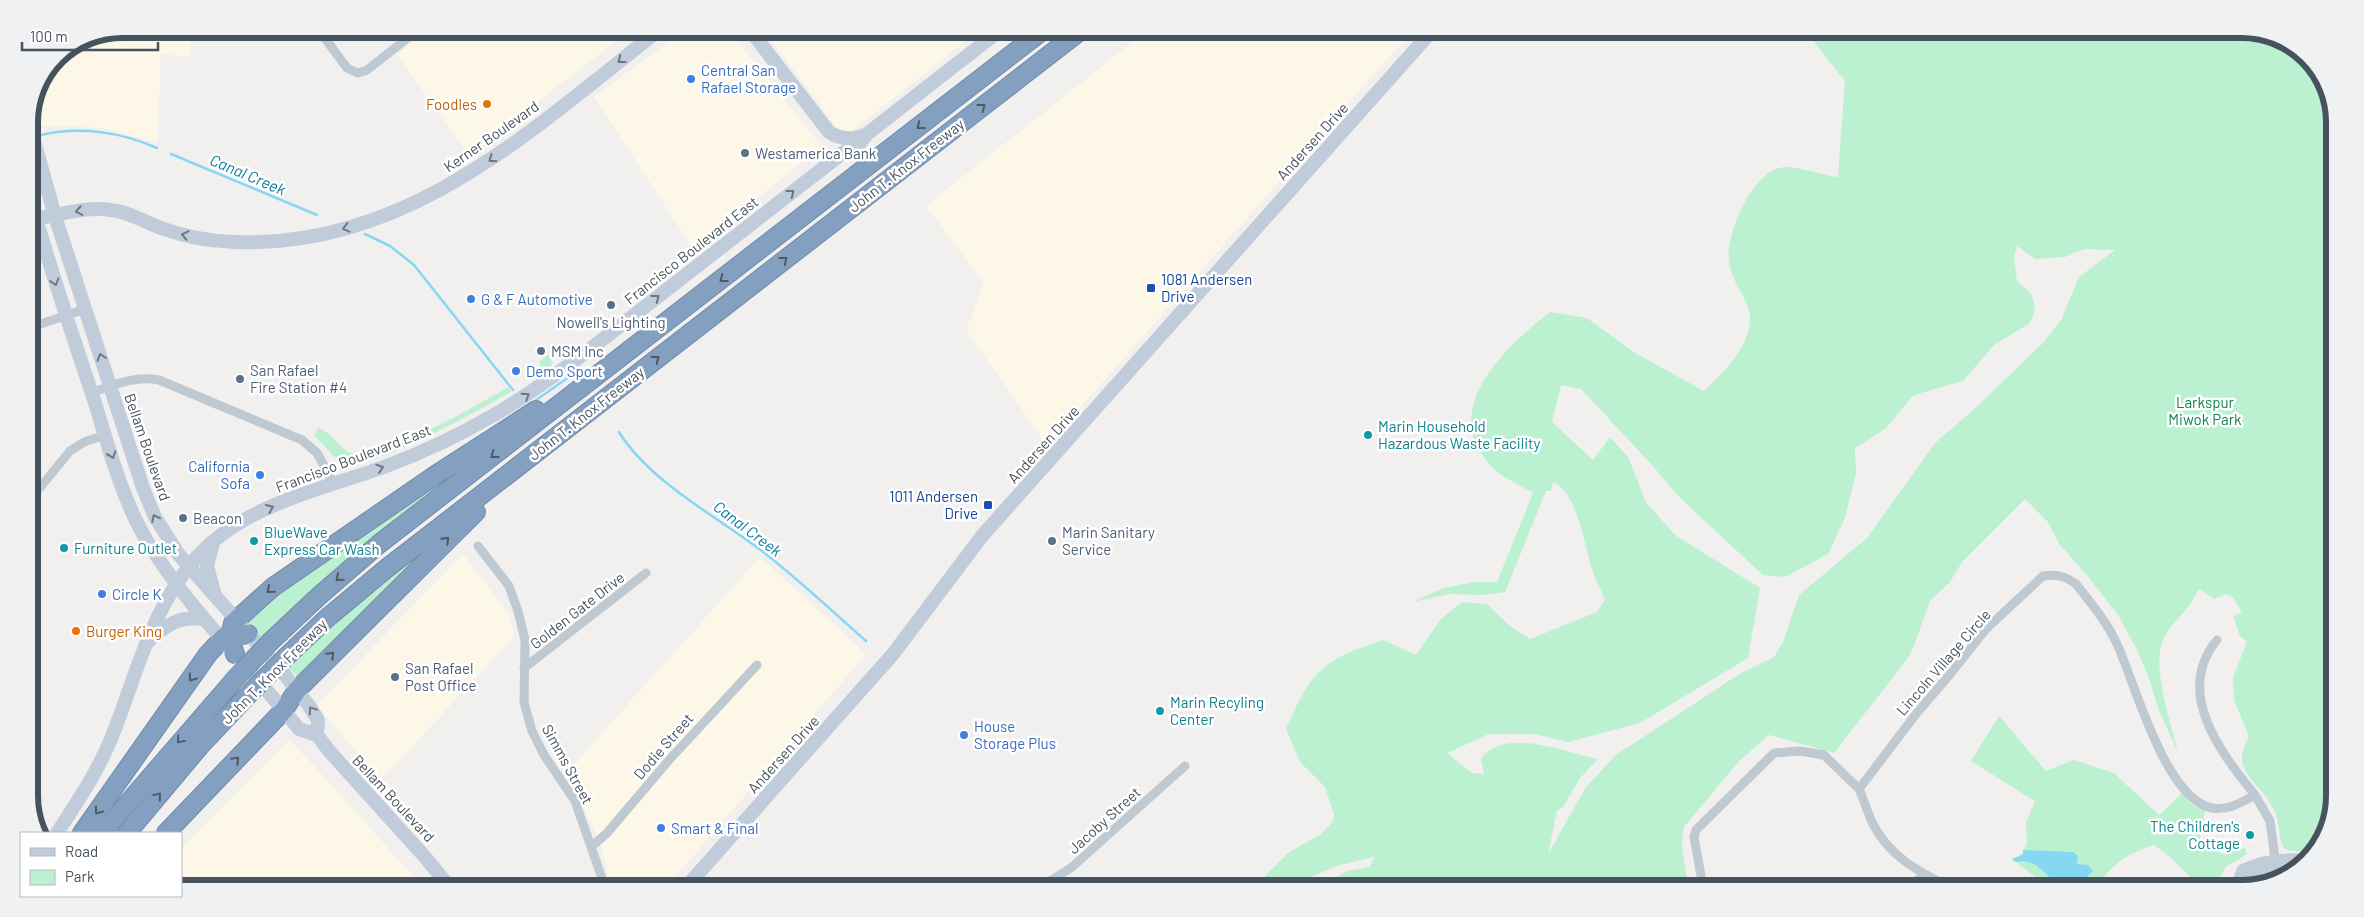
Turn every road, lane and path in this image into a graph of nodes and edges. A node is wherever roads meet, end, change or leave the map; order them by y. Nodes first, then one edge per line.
1 (325, 38) edge
2 (409, 38) edge
3 (641, 38) edge
4 (649, 38) edge
5 (756, 38) edge
6 (990, 38) edge
7 (1033, 38) edge
8 (1071, 38) edge
9 (1426, 38) edge
10 (644, 42) junction
11 (845, 145) junction
12 (38, 156) edge
13 (55, 216) junction
14 (38, 219) edge
15 (38, 237) edge
16 (85, 309) junction
17 (66, 315) junction
18 (38, 325) edge
19 (630, 351) junction
20 (110, 386) junction
21 (91, 392) junction
22 (116, 402) junction
23 (576, 421) junction
24 (105, 435) junction
25 (132, 454) junction
26 (334, 484) junction
27 (38, 490) edge
28 (213, 542) junction
29 (478, 546) dead end
30 (189, 567) junction
31 (646, 573) dead end
32 (177, 584) junction
33 (215, 596) junction
34 (204, 619) junction
35 (229, 631) junction
36 (248, 634) joint
37 (2217, 640) dead end
38 (143, 647) junction
39 (235, 654) joint
40 (757, 666) dead end
41 (524, 668) junction
42 (297, 690) junction
43 (284, 710) junction
44 (317, 734) junction
45 (1185, 766) dead end
46 (1859, 789) junction
47 (202, 794) junction
48 (2255, 795) junction
49 (58, 832) edge
50 (83, 832) edge
51 (103, 832) edge
52 (128, 832) edge
53 (154, 832) edge
54 (167, 832) edge
55 (592, 846) junction
56 (2279, 869) edge
57 (1923, 874) junction
58 (444, 880) edge
59 (603, 880) edge
60 (692, 880) edge
61 (1052, 880) edge
62 (1701, 880) edge
63 (1918, 880) edge
64 (1935, 880) edge
65 (2237, 880) edge

1 - 2 street
3 - 10 street
4 - 10 main road, Kerner Boulevard
5 - 11 main road
6 - 11 main road, Francisco Boulevard East
7 -> 19 highway, John T. Knox Freeway
23 -> 8 highway, John T. Knox Freeway
9 - 60 main road, Andersen Drive
10 -> 13 main road, Kerner Boulevard
26 -> 11 main road, Francisco Boulevard East
12 - 13 main road, Bellam Boulevard
13 - 14 main road, Kerner Boulevard
13 - 16 main road, Bellam Boulevard
15 -> 17 main road
16 - 17 street
20 -> 16 main road, Bellam Boulevard
17 - 18 street
17 - 21 main road
19 -> 35 highway
19 -> 51 highway, bridge
20 - 21 street
20 - 22 main road, Bellam Boulevard
20 - 26 street
21 - 24 main road
22 - 24 main road
22 - 25 main road, Bellam Boulevard
42 -> 23 highway
52 -> 23 highway, John T. Knox Freeway, bridge
24 - 25 main road
24 - 27 street
24 -> 32 main road
30 -> 25 main road, Bellam Boulevard
28 -> 26 main road, Francisco Boulevard East
28 - 30 main road, Francisco Boulevard East
28 - 33 main road
29 - 41 street, Simms Street
30 - 32 main road, Francisco Boulevard East
30 - 33 main road, Bellam Boulevard
31 - 41 street, Golden Gate Drive
32 - 34 main road
32 - 38 main road, Francisco Boulevard East
33 - 35 main road, Bellam Boulevard
34 - 35 main road
34 - 38 main road
35 - 36 highway
35 - 39 highway
35 -> 50 highway
36 - 42 main road, Bellam Boulevard
37 - 48 street
38 - 49 main road, Francisco Boulevard East
39 - 43 main road, Bellam Boulevard
40 - 55 street, Dodie Street
41 - 55 street, Simms Street
42 - 43 highway
44 -> 42 main road, Bellam Boulevard
43 - 44 main road, Bellam Boulevard
47 -> 43 highway
44 - 58 main road, Bellam Boulevard
45 - 61 street, Jacoby Street
46 - 48 street, Lincoln Village Circle
46 - 57 street
46 - 62 street
47 - 53 highway
47 - 54 highway
48 - 56 street
55 - 59 street, Simms Street
56 - 65 main road
57 - 63 street
57 - 64 street

